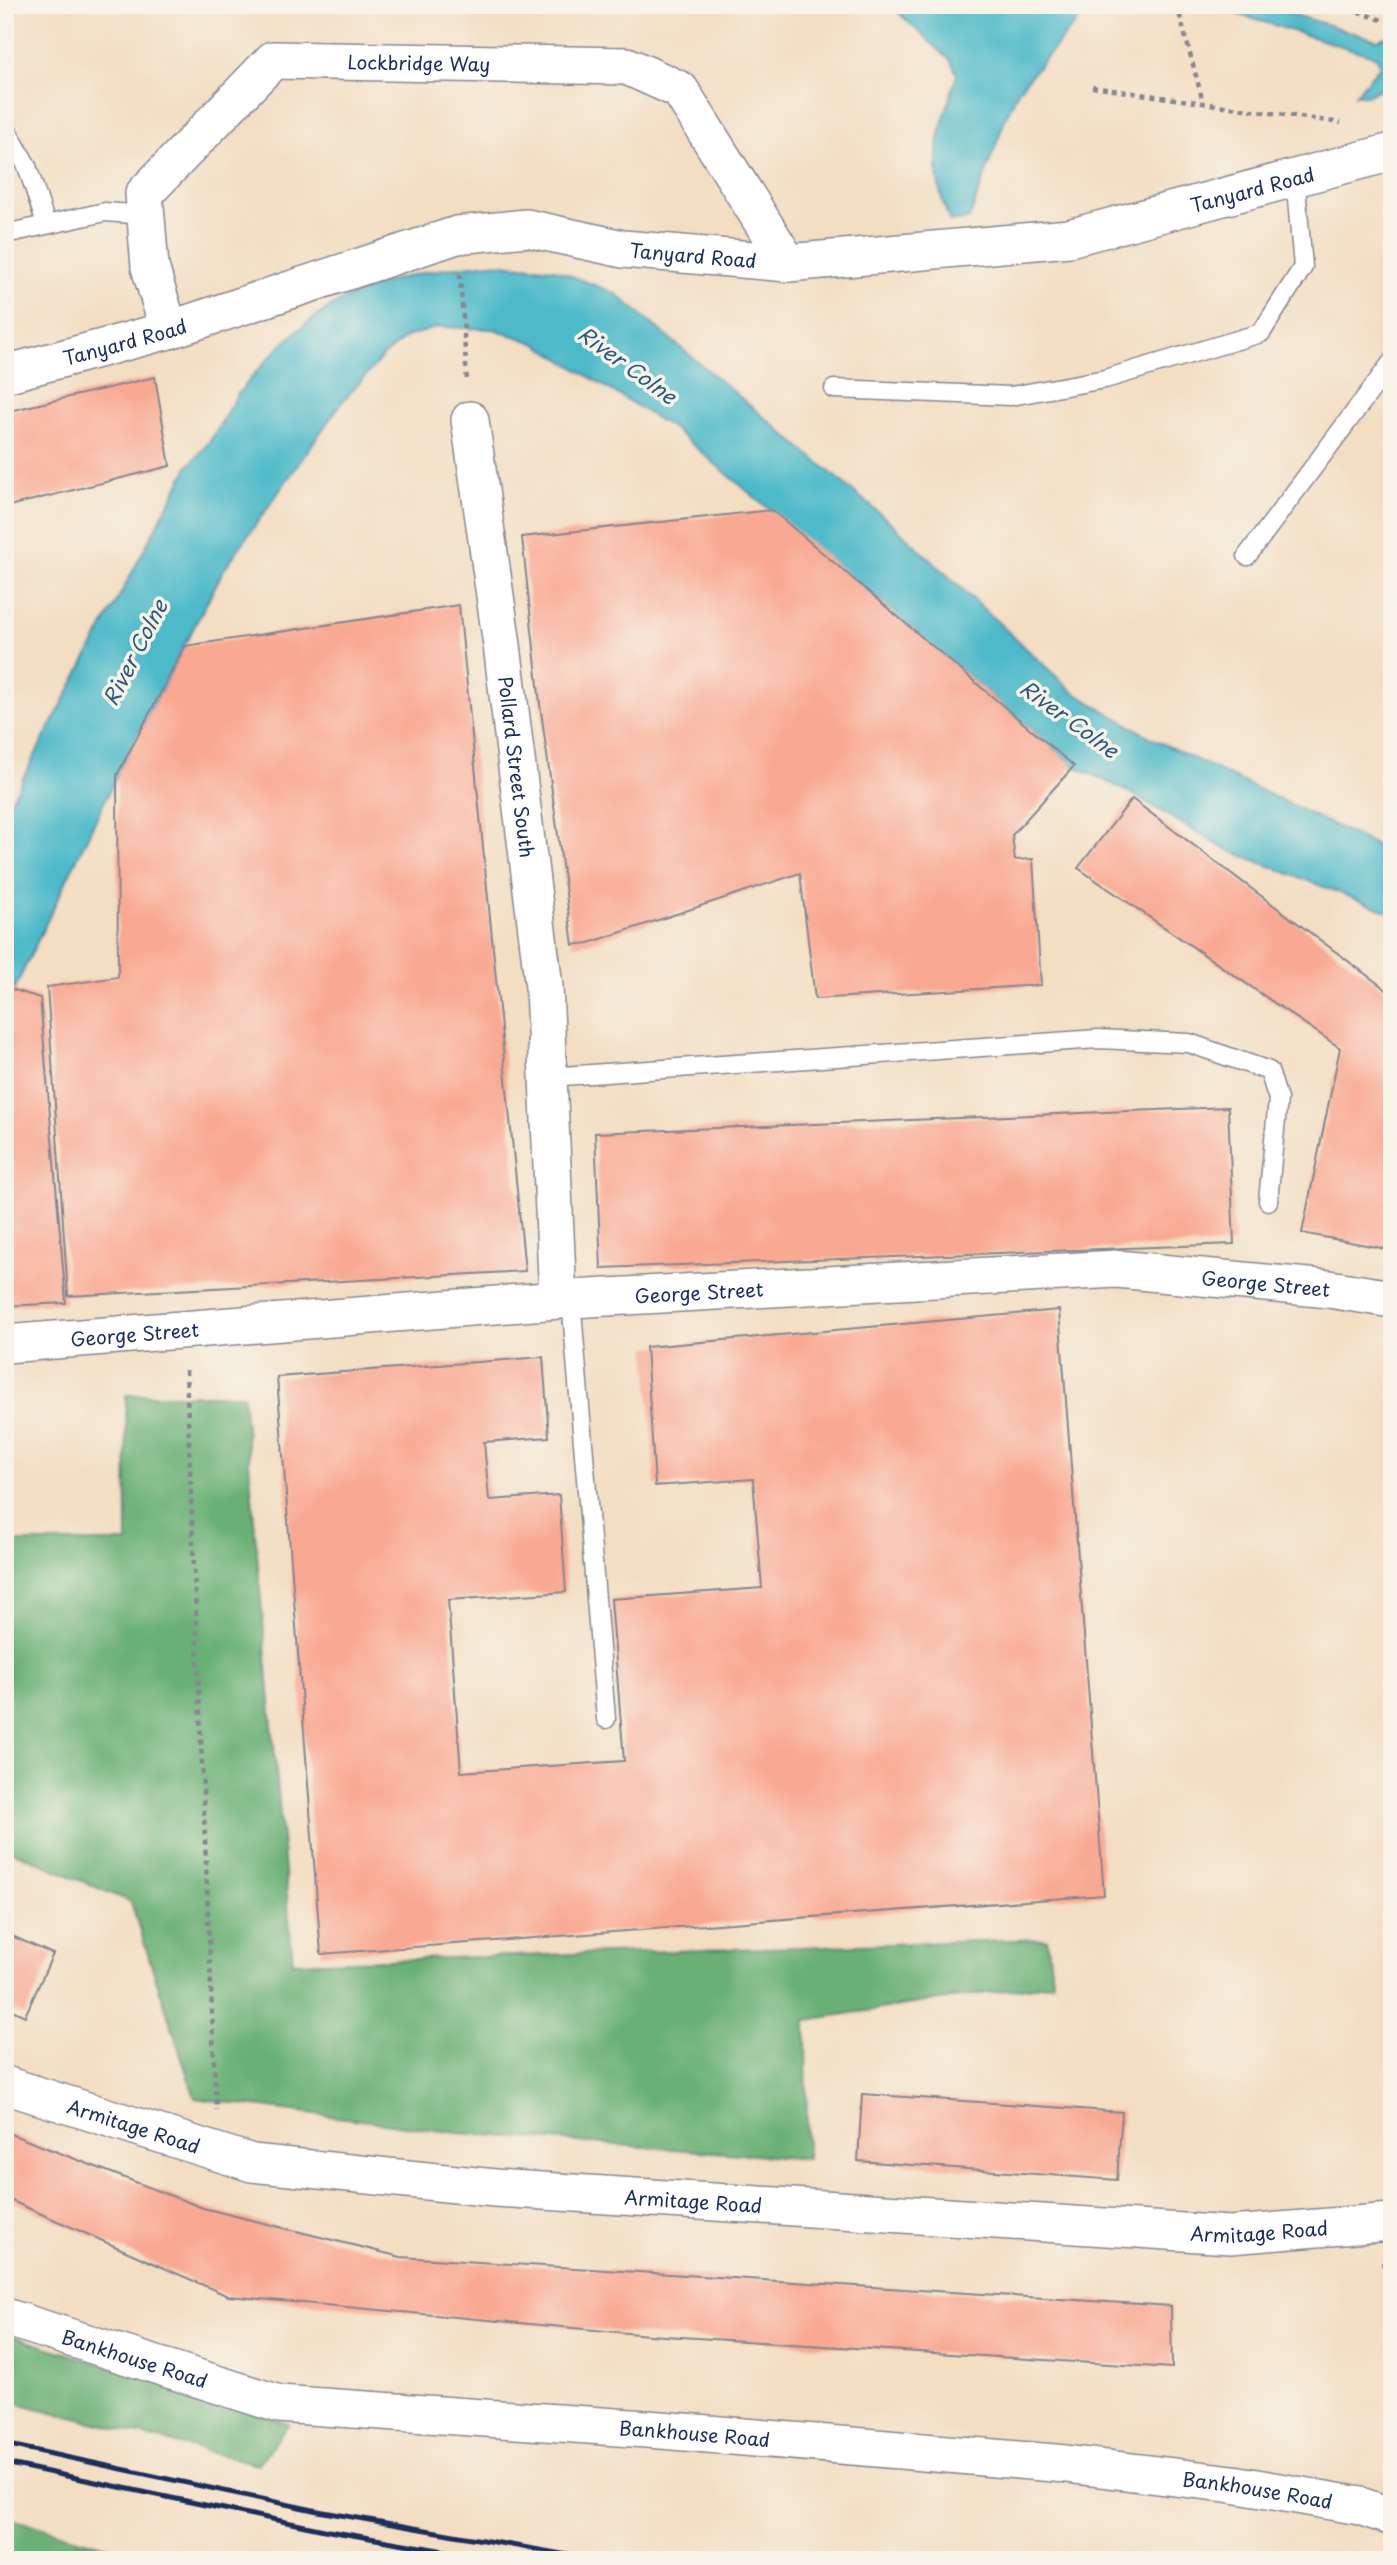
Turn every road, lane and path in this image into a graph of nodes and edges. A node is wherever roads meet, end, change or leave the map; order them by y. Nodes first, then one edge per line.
1 (1339, 5) edge
2 (1176, 6) edge
3 (1392, 18) edge
4 (1091, 87) dead end
5 (1203, 102) junction
6 (1344, 124) dead end
7 (5, 127) edge
8 (1392, 152) edge
9 (1294, 176) junction
10 (146, 215) junction
11 (46, 224) junction
12 (5, 234) edge
13 (457, 235) junction
14 (788, 263) junction
15 (169, 330) junction
16 (1392, 362) edge
17 (5, 374) edge
18 (834, 389) dead end
19 (470, 421) joint
20 (1247, 556) dead end
21 (548, 1077) junction
22 (1268, 1201) dead end
23 (565, 1299) junction
24 (1392, 1299) edge
25 (184, 1330) junction
26 (5, 1344) edge
27 (606, 1719) dead end
28 (5, 2085) edge
29 (218, 2153) junction
30 (1392, 2222) edge
31 (5, 2317) edge
32 (1392, 2334) edge
33 (1392, 2349) edge
34 (1392, 2517) edge

1 - 3 path
2 - 5 path
4 - 5 path
5 - 6 path
7 - 11 lane
8 - 9 street, Tanyard Road
9 - 14 street, Tanyard Road
9 - 18 lane
10 - 11 lane
10 - 14 street, Lockbridge Way
10 - 15 street, Lockbridge Way
11 - 12 lane
13 - 14 street, Tanyard Road
13 - 15 street, Tanyard Road
13 - 19 path
15 - 17 street, Tanyard Road
16 - 20 lane
19 - 21 street, Pollard Street South
21 - 22 lane
21 - 23 street, Pollard Street South
23 - 24 street, George Street
23 - 25 street, George Street
23 - 27 lane
25 - 26 street, George Street
25 - 29 path
28 - 29 street, Armitage Road
29 - 30 street, Armitage Road
31 - 34 street, Bankhouse Road
32 - 33 path

